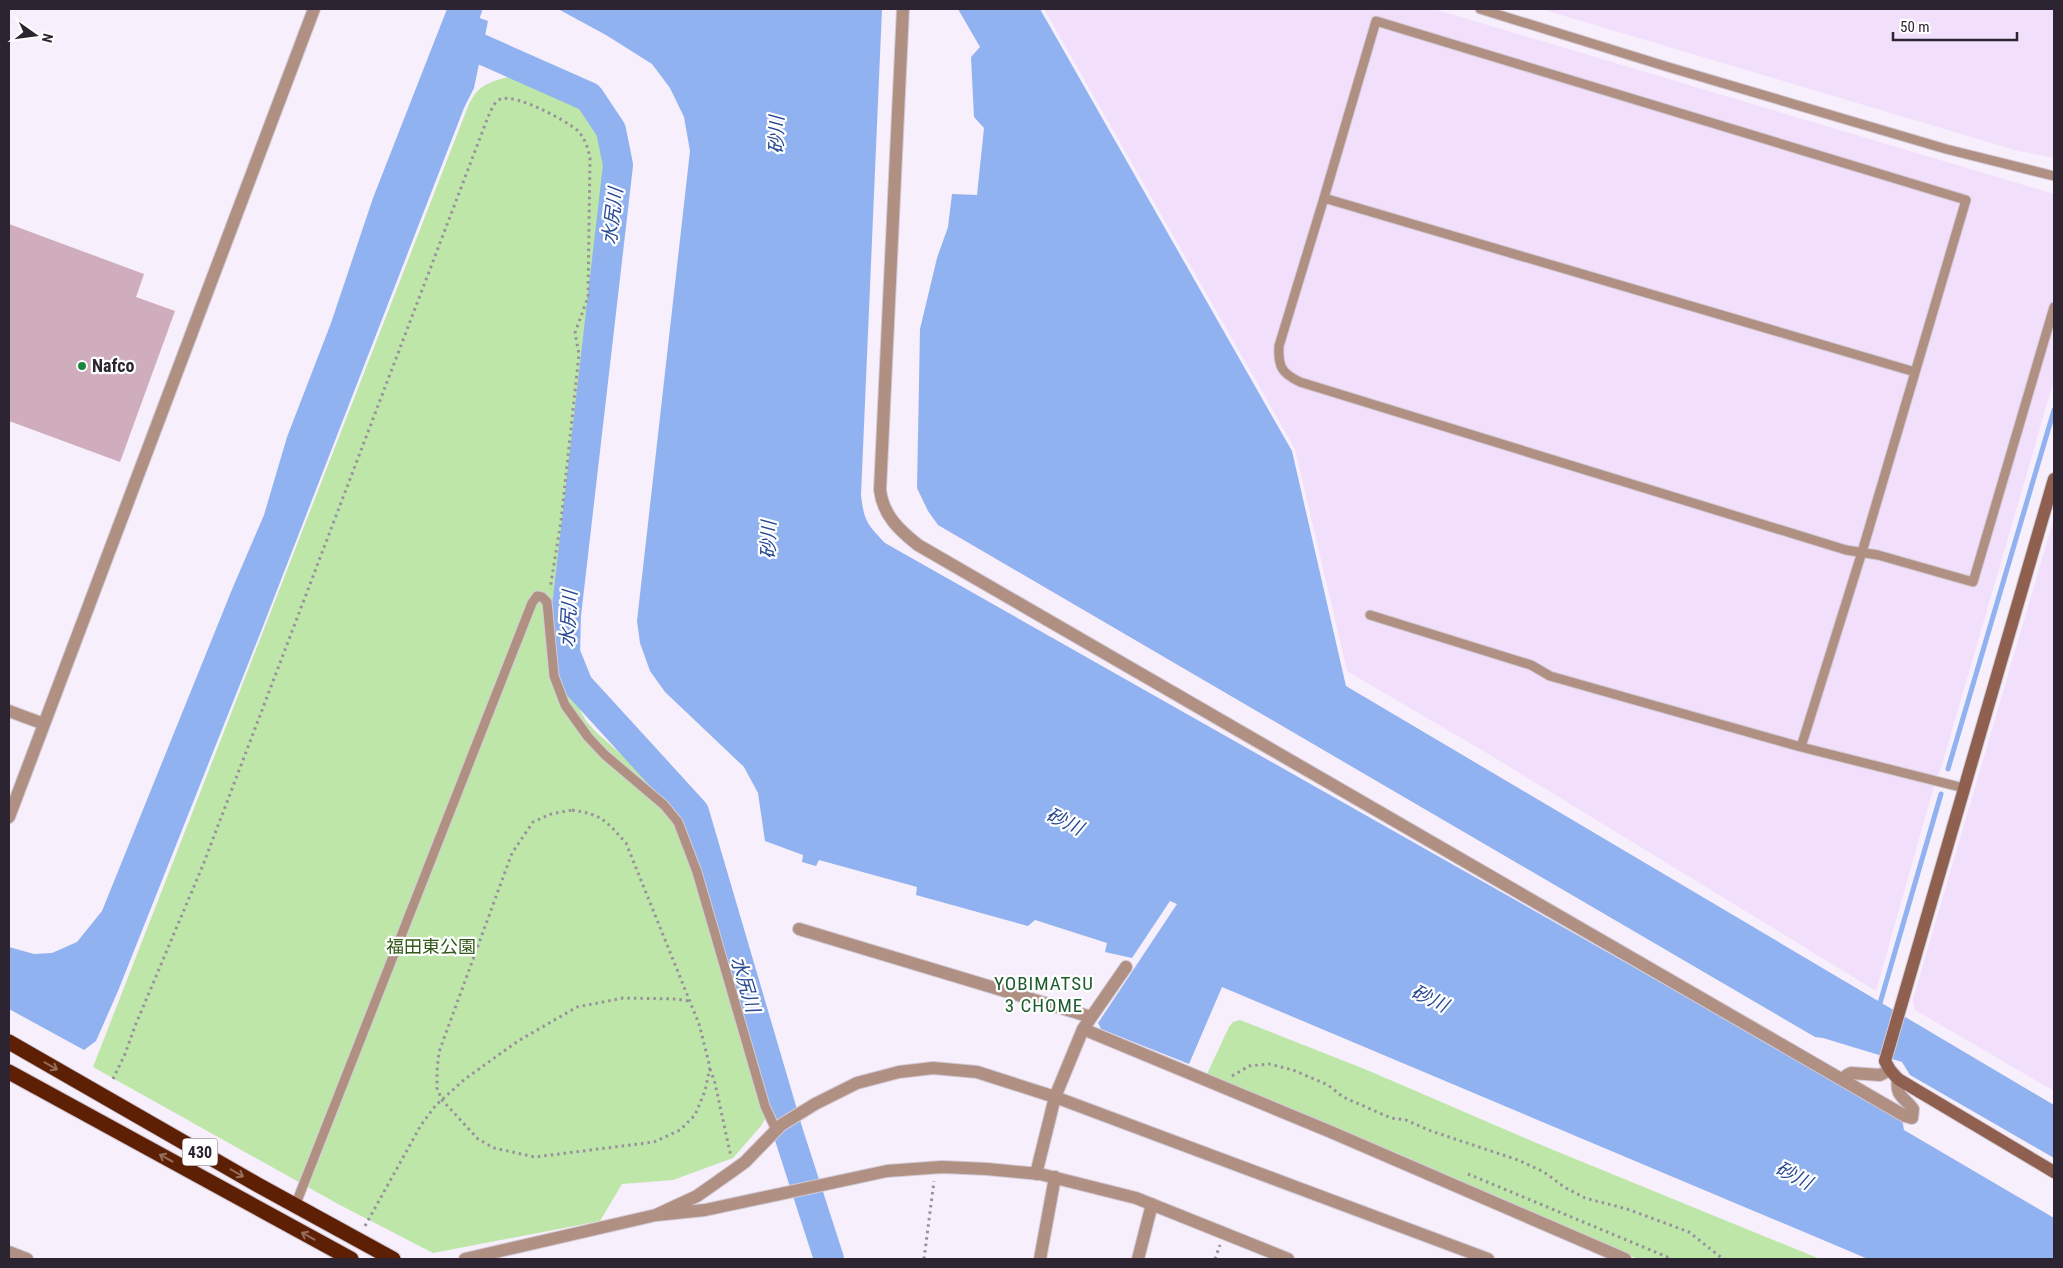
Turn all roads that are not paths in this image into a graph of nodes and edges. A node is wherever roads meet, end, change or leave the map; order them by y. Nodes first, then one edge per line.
1 (314, 9) edge
2 (903, 9) edge
3 (1480, 9) edge
4 (2054, 176) edge
5 (1324, 198) junction
6 (2054, 307) edge
7 (1915, 372) junction
8 (2054, 480) edge
9 (1862, 552) junction
10 (1370, 616) dead end
11 (9, 711) edge
12 (44, 724) junction
13 (1801, 747) junction
14 (1958, 786) junction
15 (9, 817) edge
16 (799, 929) dead end
17 (1126, 967) dead end
18 (1092, 1017) junction
19 (1083, 1029) junction
20 (9, 1042) edge
21 (1891, 1070) junction
22 (9, 1072) edge
23 (1843, 1080) junction
24 (1055, 1097) junction
25 (778, 1128) junction
26 (2054, 1172) edge
27 (1036, 1174) junction
28 (1054, 1178) junction
29 (1152, 1204) junction
30 (295, 1206) junction
31 (656, 1215) junction
32 (9, 1252) edge
33 (27, 1259) edge
34 (351, 1259) edge
35 (393, 1259) edge
36 (465, 1259) edge
37 (1040, 1259) edge
38 (1138, 1259) edge
39 (1288, 1259) edge
40 (1488, 1259) edge
41 (1625, 1259) edge

1 - 12 street
2 - 23 street
3 - 4 lane
5 - 7 lane
5 - 7 lane
5 - 9 lane
6 - 9 lane
7 - 9 lane
8 - 14 street
9 - 13 lane
10 - 13 lane
11 - 12 street
12 - 15 street
13 - 14 lane
14 - 21 street
16 - 18 street
17 - 18 street
18 - 19 street
19 - 24 street
19 - 41 street
20 -> 30 highway, 430
21 - 23 street
21 - 23 street
21 - 26 street
34 -> 22 highway, 430
24 - 25 street
24 - 27 street
24 - 40 street
25 - 30 lane
25 - 31 street
27 - 28 street
27 - 31 street
28 - 29 street
28 - 37 street
29 - 38 street
29 - 39 street
30 - 35 highway, 430
31 - 36 street
32 - 33 street

